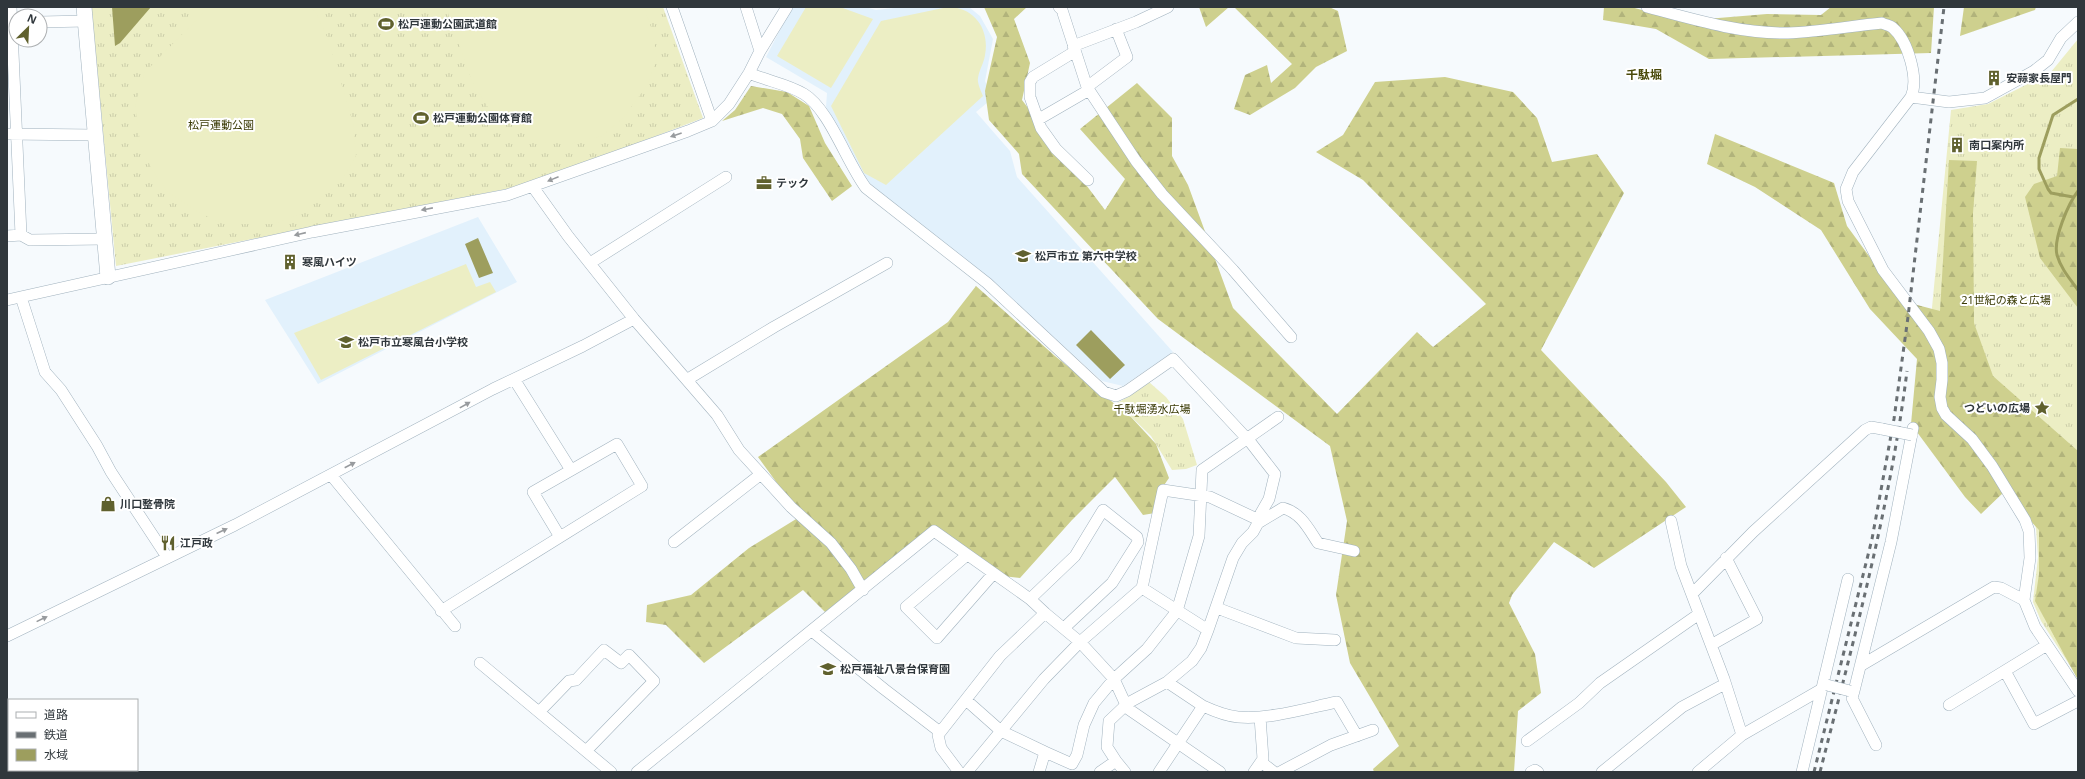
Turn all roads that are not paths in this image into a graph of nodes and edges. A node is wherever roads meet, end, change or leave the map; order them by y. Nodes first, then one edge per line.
1 (672, 7) edge
2 (746, 7) edge
3 (786, 7) edge
4 (1168, 7) edge
5 (1647, 7) edge
6 (1063, 8) edge
7 (85, 14) edge
8 (48, 21) edge
9 (2078, 22) edge
10 (1116, 30) junction
11 (11, 48) edge
12 (1073, 49) junction
13 (760, 51) junction
14 (749, 73) junction
15 (1088, 89) junction
16 (10, 90) edge
17 (1911, 97) junction
18 (1039, 119) junction
19 (712, 121) junction
20 (12, 134) edge
21 (95, 135) junction
22 (726, 177) dead end
23 (1088, 180) dead end
24 (533, 187) junction
25 (7, 236) edge
26 (21, 236) junction
27 (104, 239) junction
28 (590, 263) junction
29 (886, 263) dead end
30 (108, 277) junction
31 (21, 297) junction
32 (7, 300) edge
33 (634, 319) junction
34 (1291, 337) dead end
35 (514, 379) junction
36 (688, 379) junction
37 (1278, 417) dead end
38 (1246, 439) junction
39 (572, 470) junction
40 (761, 474) junction
41 (331, 475) junction
42 (1201, 495) junction
43 (1671, 521) dead end
44 (1259, 522) junction
45 (560, 537) junction
46 (1137, 537) junction
47 (1152, 538) junction
48 (674, 542) dead end
49 (1354, 551) dead end
50 (967, 555) junction
51 (168, 557) junction
52 (1726, 558) junction
53 (993, 574) junction
54 (1848, 579) dead end
55 (1142, 588) junction
56 (863, 590) junction
57 (1692, 594) junction
58 (1030, 599) junction
59 (2024, 600) junction
60 (1217, 608) junction
61 (441, 610) junction
62 (1177, 610) junction
63 (1045, 613) junction
64 (1699, 614) junction
65 (455, 626) dead end
66 (1064, 628) junction
67 (812, 630) junction
68 (1208, 630) junction
69 (7, 636) edge
70 (1335, 640) dead end
71 (1080, 642) junction
72 (1711, 645) junction
73 (2047, 645) junction
74 (480, 663) dead end
75 (1860, 666) junction
76 (2005, 671) junction
77 (1114, 679) junction
78 (1167, 682) junction
79 (1725, 684) junction
80 (1824, 686) junction
81 (1852, 691) junction
82 (2078, 692) edge
83 (966, 700) junction
84 (2078, 702) edge
85 (1125, 705) junction
86 (1949, 705) dead end
87 (1203, 706) junction
88 (539, 712) junction
89 (1260, 717) junction
90 (1372, 730) dead end
91 (1001, 731) junction
92 (940, 732) junction
93 (1742, 735) junction
94 (1357, 736) junction
95 (1527, 741) dead end
96 (1178, 743) junction
97 (1876, 745) dead end
98 (586, 751) junction
99 (1045, 752) junction
100 (1116, 761) junction
101 (1261, 762) junction
102 (611, 772) edge
103 (637, 772) edge
104 (959, 772) edge
105 (967, 772) edge
106 (1038, 772) edge
107 (1100, 772) edge
108 (1125, 772) edge
109 (1159, 772) edge
110 (1220, 772) edge
111 (1254, 772) edge
112 (1274, 772) edge
113 (1280, 772) edge
114 (1531, 772) edge
115 (1538, 772) edge
116 (1602, 772) edge
117 (1698, 772) edge
118 (1802, 772) edge

1 - 19 street
2 - 13 street
3 - 13 street
4 - 10 street
5 - 17 street
6 - 12 street
7 - 8 street
7 - 21 street
9 - 17 street
10 - 12 street
10 - 15 street
11 - 16 street
12 - 15 street
12 - 18 street
13 - 14 street
14 - 19 street
14 - 38 street
15 - 18 street
15 - 34 street
16 - 20 street
17 - 59 street
18 - 23 street
19 -> 24 street
20 - 21 street
20 - 26 street
21 - 27 street
22 - 28 street
24 - 28 street
24 -> 30 street
25 - 26 street
26 - 27 street
27 - 30 street
28 - 33 street
29 - 36 street
30 - 31 street
31 - 32 street
31 - 51 street
33 - 35 street
33 - 36 street
35 - 39 street
41 -> 35 street
36 - 40 street
37 - 38 street
38 - 42 street
38 - 44 street
39 - 45 street
39 - 45 street
40 - 48 street
40 - 56 street
51 -> 41 street
41 - 61 street
42 - 44 street
42 - 47 street
42 - 62 street
43 - 57 street
44 - 49 street
44 - 60 street
45 - 61 street
46 - 47 street
46 - 58 street
46 - 66 street
47 - 55 street
50 - 53 street
50 - 53 street
50 - 56 street
69 -> 51 street
52 - 57 street
52 - 72 street
52 - 75 street, bridge
53 - 58 street
54 - 80 street
55 - 62 street
55 - 71 street
56 - 67 street
57 - 64 street
58 - 63 street
59 - 73 street
59 - 75 street
60 - 68 street
60 - 70 street
61 - 65 street
62 - 68 street
62 - 77 street
63 - 66 street
63 - 83 street
64 - 72 street
64 - 95 street
66 - 71 street
67 - 92 street
67 - 103 street
68 - 78 street
71 - 77 street
71 - 91 street
72 - 79 street
73 - 76 street
73 - 82 street
74 - 88 street
75 - 81 street
76 - 84 street
76 - 86 street
77 - 85 street
77 - 99 street
78 - 85 street
78 - 87 street
79 - 93 street
79 - 116 street
80 - 81 street, bridge
80 - 93 street
80 - 118 street
81 - 97 street
83 - 91 street
83 - 92 street
85 - 96 street
85 - 100 street
87 - 89 street
87 - 96 street
88 - 98 street
88 - 98 street
89 - 94 street
89 - 101 street
90 - 94 street
91 - 99 street
91 - 105 street
92 - 104 street
93 - 117 street
94 - 113 street
96 - 109 street
96 - 110 street
98 - 102 street
99 - 106 street
100 - 107 street
100 - 108 street
101 - 111 street
101 - 112 street
114 - 115 street

